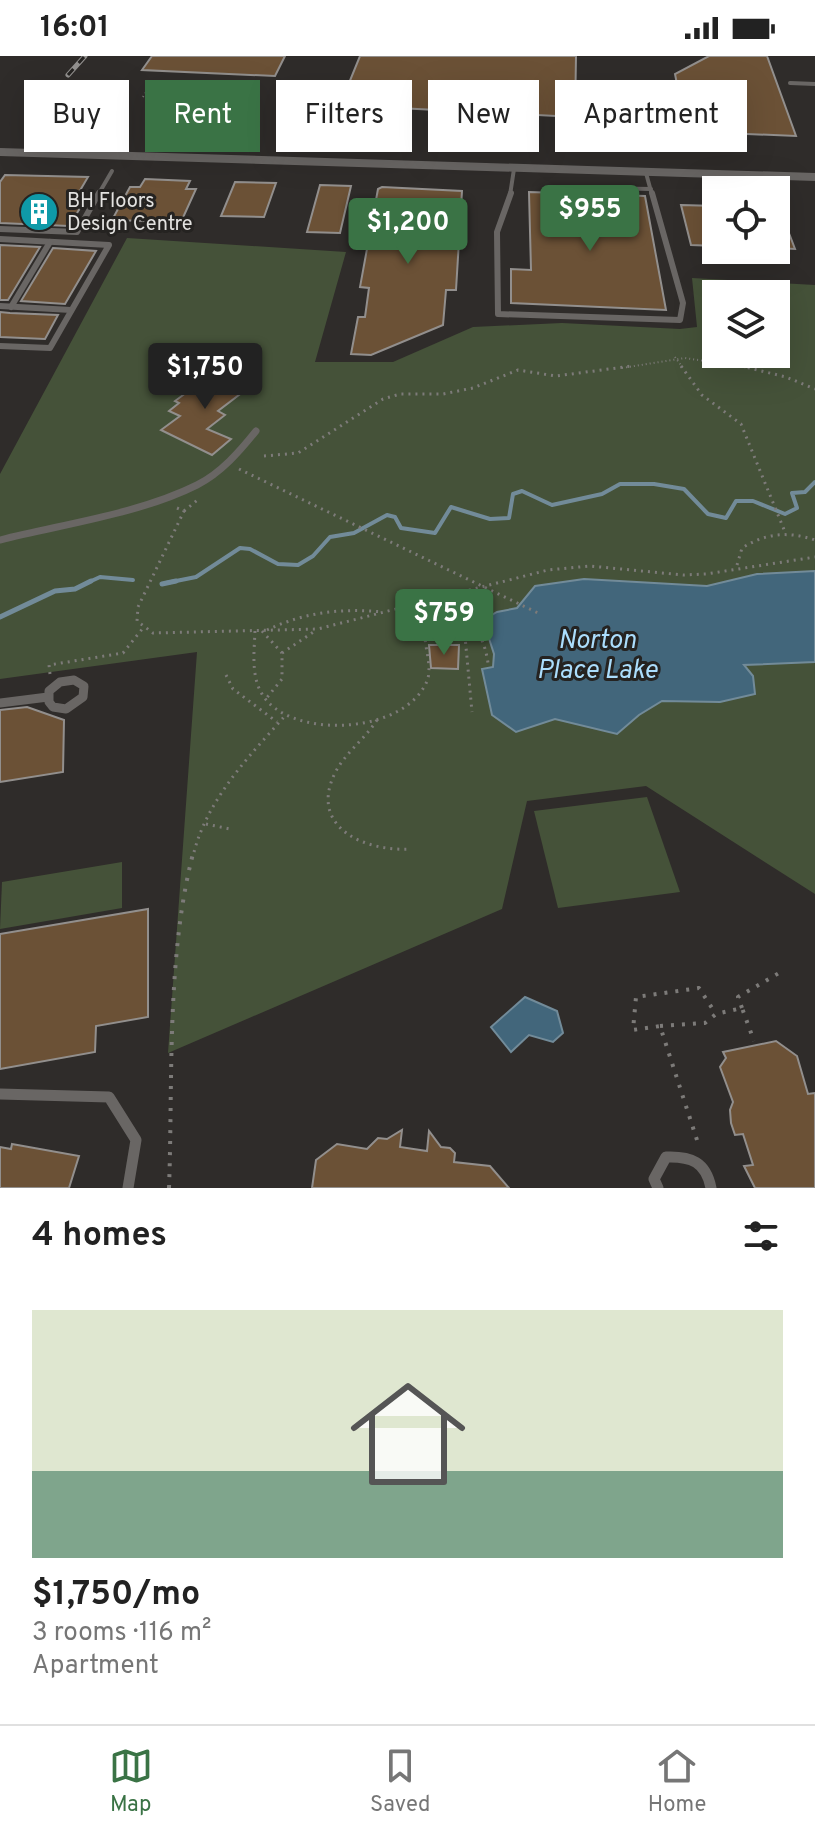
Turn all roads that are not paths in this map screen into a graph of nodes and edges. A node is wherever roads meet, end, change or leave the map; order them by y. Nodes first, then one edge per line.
1 (790, 83) dead end
2 (815, 84) edge
3 (0, 152) edge
4 (514, 169) junction
5 (112, 171) dead end
6 (646, 173) junction
7 (815, 177) edge
8 (596, 188) dead end
9 (651, 189) junction
10 (0, 229) edge
11 (0, 239) edge
12 (50, 242) junction
13 (0, 306) edge
14 (11, 307) junction
15 (71, 310) junction
16 (0, 346) edge
17 (256, 431) dead end
18 (0, 540) edge
19 (48, 697) junction
20 (0, 703) edge
21 (0, 1094) edge
22 (128, 1188) edge
23 (658, 1188) edge
24 (711, 1188) edge

1 - 2 lane
3 - 4 street
4 - 6 street
4 - 9 lane
5 - 10 lane
6 - 7 street
6 - 9 lane
8 - 9 lane
11 - 12 lane
12 - 14 lane
12 - 15 lane
13 - 14 lane
14 - 15 lane
15 - 16 lane
17 - 18 lane
19 - 19 lane
19 - 20 lane
21 - 22 lane
23 - 24 lane

